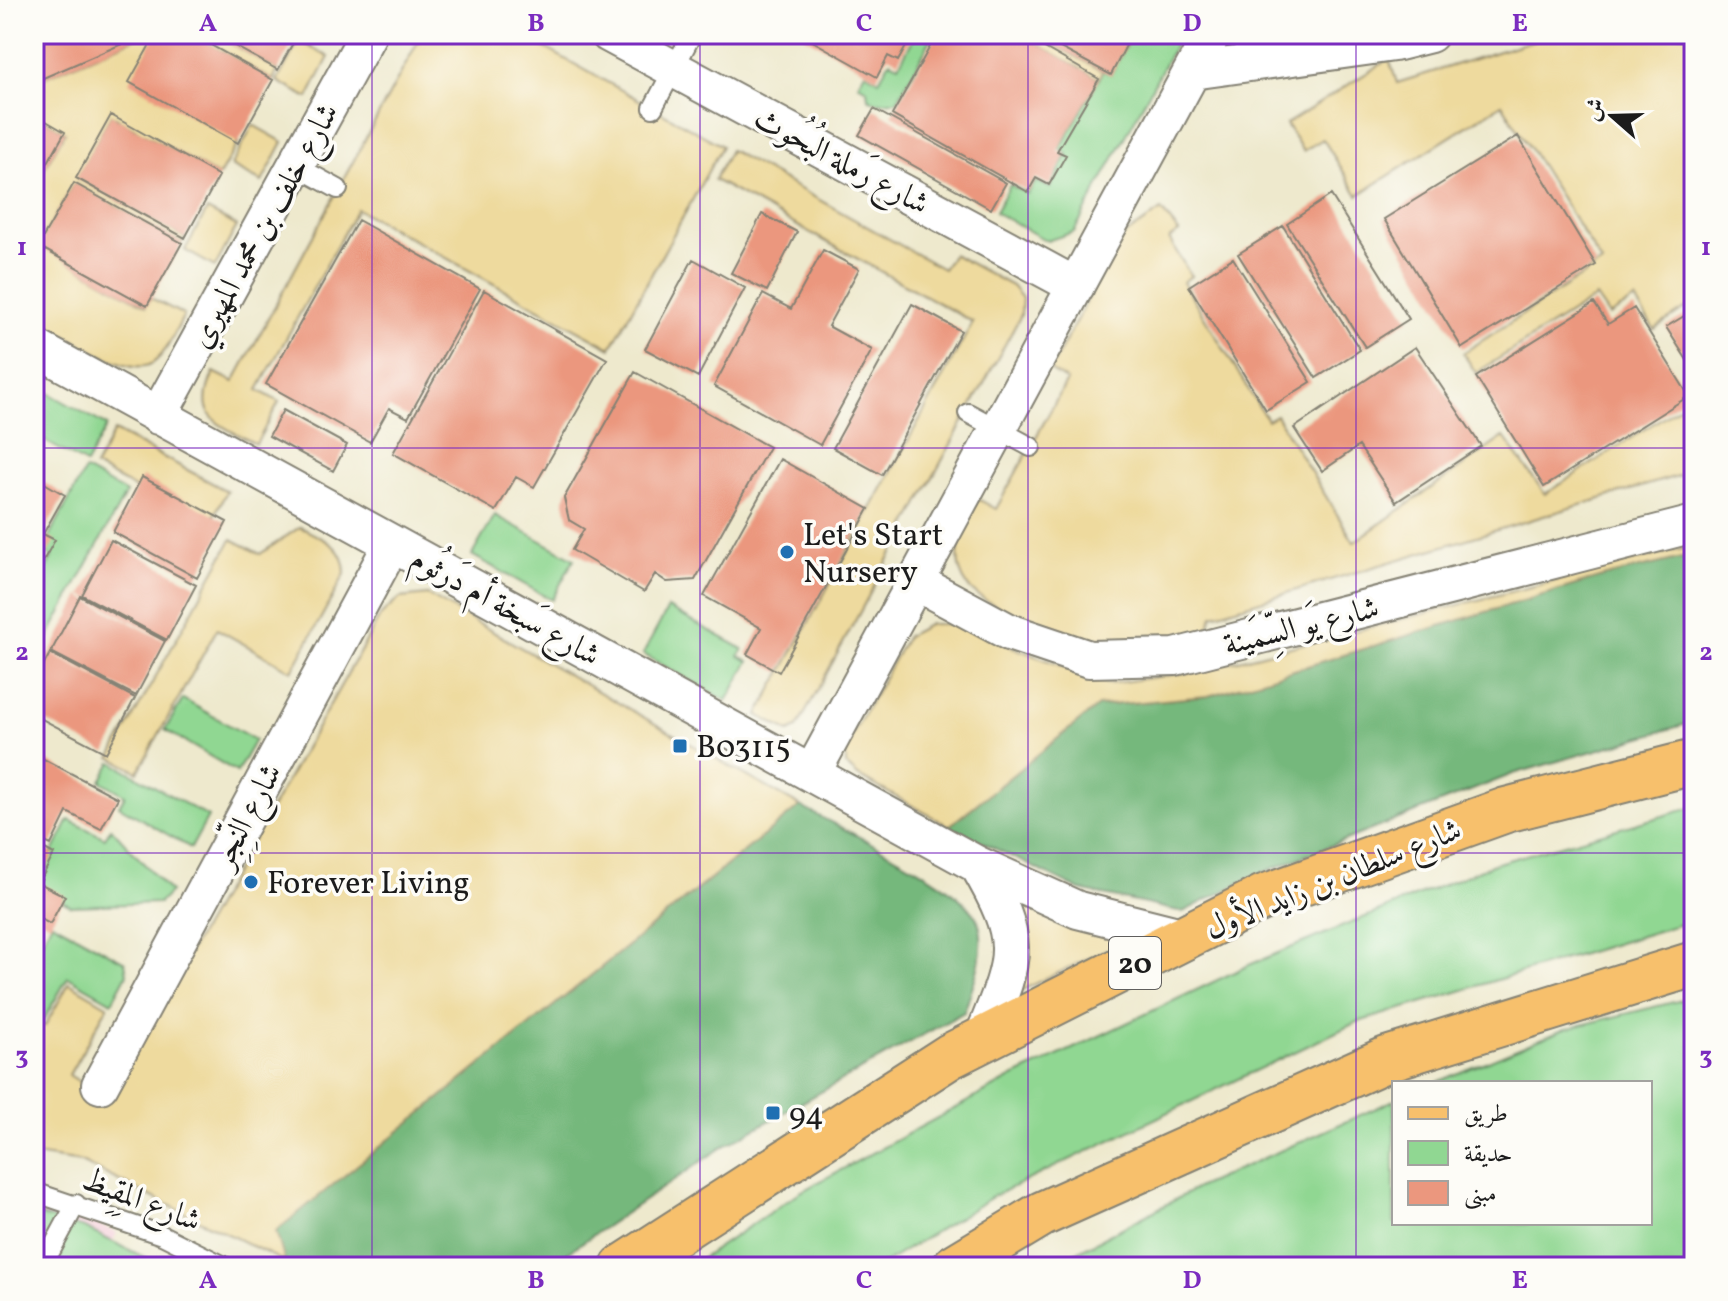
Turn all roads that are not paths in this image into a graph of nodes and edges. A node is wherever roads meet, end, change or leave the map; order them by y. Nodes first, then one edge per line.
1 (368, 34) edge
2 (609, 34) edge
3 (692, 34) edge
4 (1212, 34) edge
5 (1430, 34) edge
6 (674, 69) junction
7 (1192, 71) junction
8 (653, 108) dead end
9 (296, 166) junction
10 (338, 189) dead end
11 (1076, 286) junction
12 (34, 347) edge
13 (158, 416) junction
14 (983, 421) junction
15 (1031, 447) dead end
16 (1694, 524) edge
17 (392, 544) junction
18 (916, 582) junction
19 (1694, 762) edge
20 (812, 773) junction
21 (978, 865) junction
22 (1185, 937) junction
23 (1694, 964) edge
24 (982, 1040) junction
25 (100, 1085) dead end
26 (34, 1192) edge
27 (76, 1204) junction
28 (42, 1267) edge
29 (226, 1267) edge
30 (623, 1267) edge
31 (954, 1267) edge

1 - 9 street, شارع خلف بن محمد المهيري
2 - 6 street, شارع رَملة البُحُوث
3 - 6 lane
4 - 7 street
5 - 7 street
6 - 8 lane
6 - 11 street, شارع رَملة البُحُوث
7 - 11 street
9 - 10 lane
9 - 13 street, شارع خلف بن محمد المهيري
11 - 14 street
12 - 13 street, شارع سَبخة أم دَرثُوم
13 - 17 street, شارع سَبخة أم دَرثُوم
14 - 15 lane
14 - 18 street
16 - 18 street, شارع يَو السِّمَينة
17 - 20 street, شارع سَبخة أم دَرثُوم
17 - 25 street, شارع النِّجِر
18 - 20 street
19 - 22 main road, شارع سلطان بن زايد الأول / 20
20 - 21 street, شارع سَبخة أم دَرثُوم
21 - 22 street, شارع سَبخة أم دَرثُوم
21 - 24 street
22 - 24 main road, شارع سلطان بن زايد الأول / 20
23 - 31 main road
24 - 30 main road, شارع سلطان بن زايد الأول / 20
26 - 27 lane, شارع المِقِيظ
27 - 28 lane
27 - 29 lane, شارع المِقِيظ

